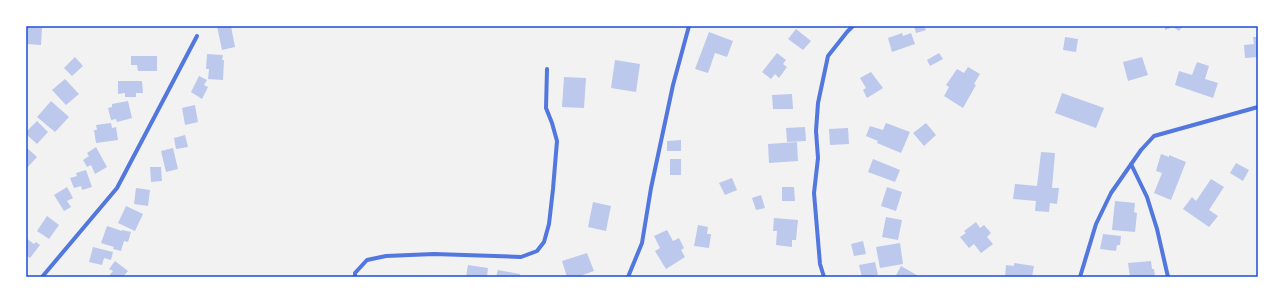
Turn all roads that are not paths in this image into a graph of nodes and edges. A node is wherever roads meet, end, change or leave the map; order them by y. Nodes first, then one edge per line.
1 (689, 26) edge
2 (853, 26) edge
3 (197, 36) dead end
4 (547, 69) dead end
5 (1258, 107) edge
6 (1131, 164) junction
7 (42, 277) edge
8 (355, 277) edge
9 (628, 277) edge
10 (824, 277) edge
11 (1080, 277) edge
12 (1168, 277) edge

1 - 9 street
2 - 10 street
3 - 7 street
4 - 8 street
5 - 6 street
6 - 11 street
6 - 12 street

